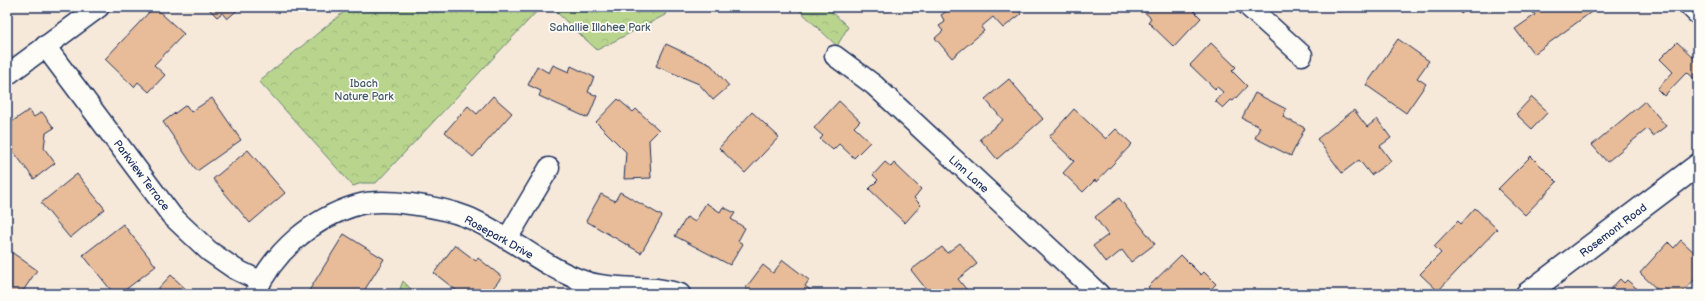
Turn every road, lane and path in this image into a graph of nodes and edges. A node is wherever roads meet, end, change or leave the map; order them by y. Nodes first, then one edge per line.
1 (99, 7) edge
2 (1249, 7) edge
3 (1692, 7) edge
4 (1698, 13) edge
5 (45, 46) junction
6 (1302, 55) dead end
7 (835, 56) dead end
8 (7, 75) edge
9 (1698, 165) edge
10 (549, 168) dead end
11 (507, 239) junction
12 (258, 288) edge
13 (680, 294) edge
14 (1099, 294) edge
15 (1527, 294) edge

1 - 5 street
2 - 6 street
3 - 4 main road
5 - 8 street
5 - 12 street, Parkview Terrace
7 - 14 street, Linn Lane
9 - 15 main road, Rosemont Road
10 - 11 street
11 - 12 street, Rosepark Drive
11 - 13 street, Rosepark Drive

